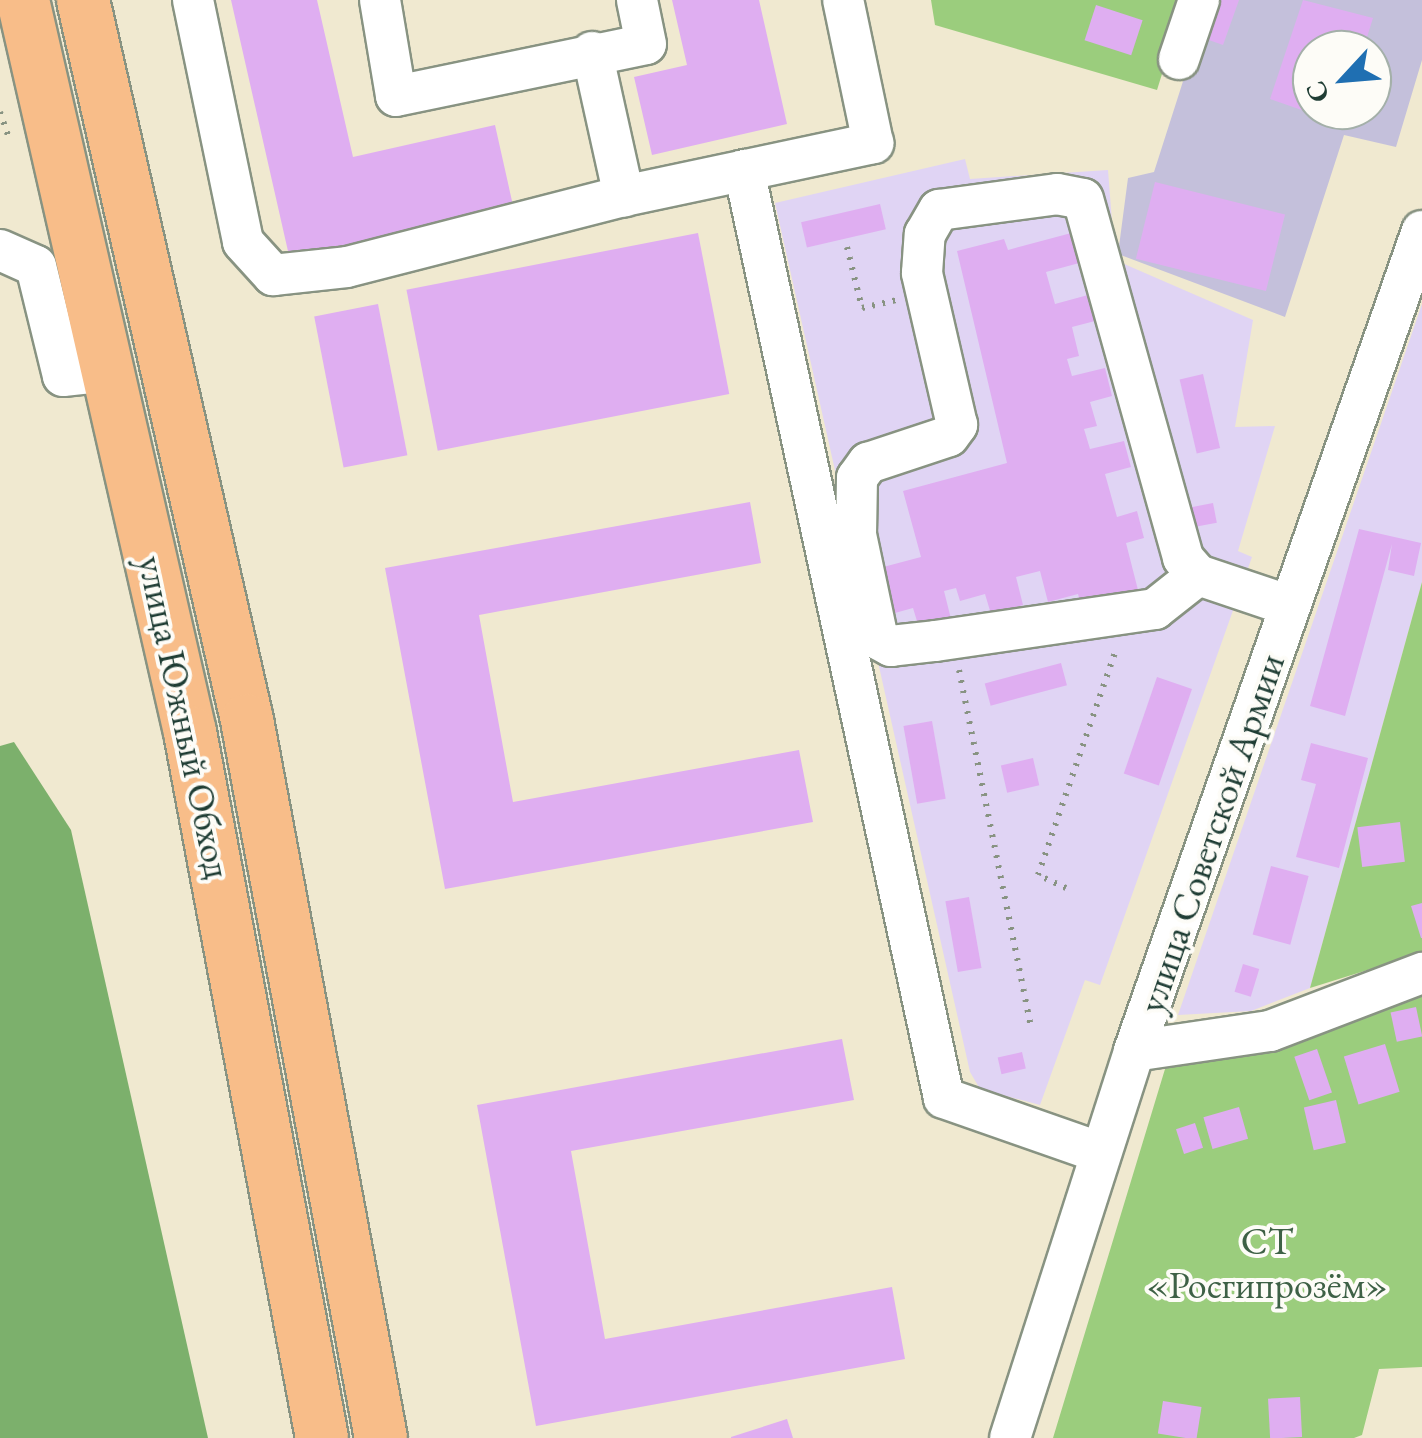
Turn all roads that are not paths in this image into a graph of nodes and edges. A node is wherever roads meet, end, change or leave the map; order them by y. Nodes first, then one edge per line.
1 (23, 0) edge
2 (84, 0) edge
3 (192, 0) edge
4 (380, 0) edge
5 (638, 0) edge
6 (843, 0) edge
7 (1199, 0) edge
8 (592, 52) junction
9 (1179, 59) dead end
10 (744, 170) junction
11 (624, 196) junction
12 (1422, 231) edge
13 (0, 250) edge
14 (109, 371) junction
15 (1198, 575) junction
16 (1290, 606) junction
17 (1422, 974) edge
18 (1134, 1051) junction
19 (1100, 1153) junction
20 (322, 1438) edge
21 (381, 1438) edge
22 (1010, 1438) edge

1 - 14 main road, улица Южный Обход
2 - 21 main road, улица Южный Обход
3 - 11 street
4 - 8 street
5 - 8 street
6 - 10 street
7 - 9 street
8 - 11 street
10 - 11 street
10 - 19 street
12 - 16 street, улица Советской Армии
13 - 14 street
14 - 20 main road, улица Южный Обход
15 - 15 street
15 - 16 street
16 - 18 street, улица Советской Армии
17 - 18 street
18 - 19 street, улица Советской Армии
19 - 22 street, улица Советской Армии

